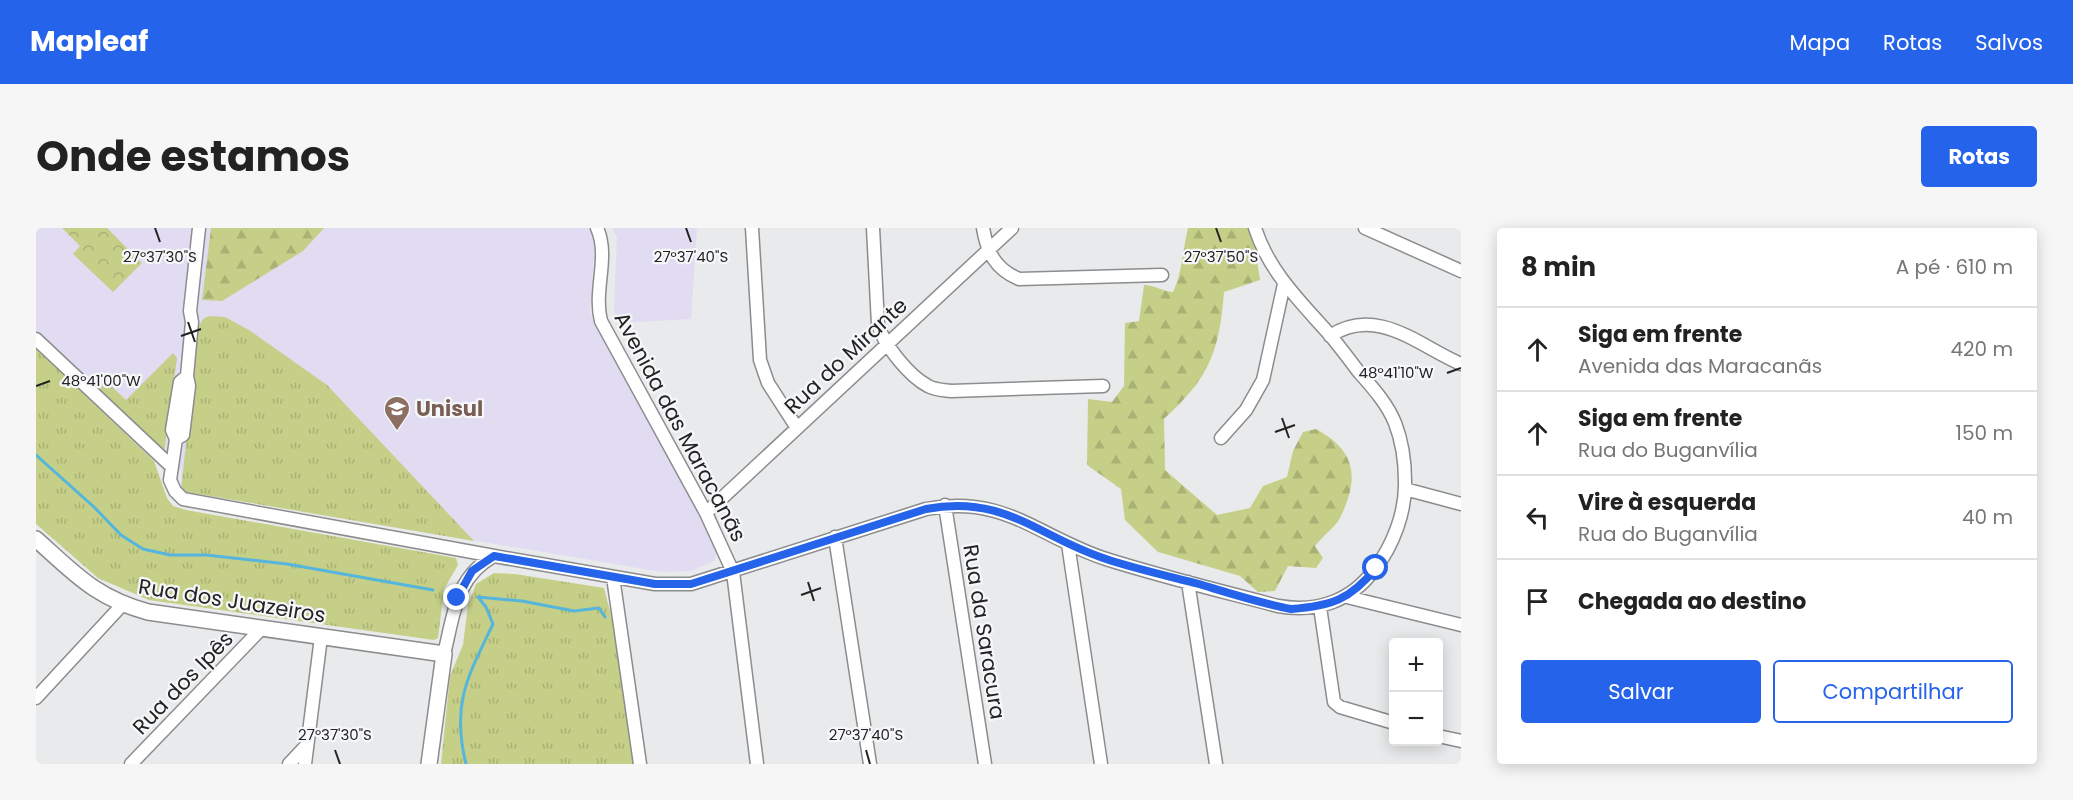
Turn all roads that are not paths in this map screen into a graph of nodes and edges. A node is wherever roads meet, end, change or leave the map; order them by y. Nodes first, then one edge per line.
1 (200, 228) edge
2 (208, 228) edge
3 (597, 228) edge
4 (752, 228) edge
5 (873, 228) edge
6 (983, 228) edge
7 (1012, 228) edge
8 (1255, 228) edge
9 (1365, 228) edge
10 (1383, 232) edge
11 (986, 252) junction
12 (1461, 271) edge
13 (1162, 275) dead end
14 (1284, 284) junction
15 (192, 322) junction
16 (1330, 336) junction
17 (36, 339) edge
18 (887, 345) junction
19 (1461, 364) edge
20 (1102, 386) dead end
21 (797, 428) junction
22 (1221, 438) dead end
23 (172, 467) junction
24 (1405, 489) junction
25 (1461, 504) edge
26 (945, 505) junction
27 (706, 513) junction
28 (836, 537) junction
29 (36, 538) edge
30 (1068, 544) junction
31 (494, 556) junction
32 (733, 572) junction
33 (613, 577) junction
34 (1188, 582) junction
35 (1347, 597) junction
36 (122, 605) junction
37 (1320, 607) junction
38 (1461, 625) edge
39 (262, 628) junction
40 (321, 637) junction
41 (444, 654) junction
42 (36, 698) edge
43 (1389, 722) edge
44 (1443, 737) edge
45 (1461, 741) edge
46 (307, 744) junction
47 (132, 764) edge
48 (289, 764) edge
49 (305, 764) edge
50 (429, 764) edge
51 (640, 764) edge
52 (757, 764) edge
53 (870, 764) edge
54 (985, 764) edge
55 (1101, 764) edge
56 (1216, 764) edge

1 - 15 street
2 - 15 street
3 - 27 street, Avenida das Maracanãs
4 - 21 street
5 - 18 street
6 - 11 street
7 - 11 street, Rua do Mirante
8 - 14 street, Avenida das Maracanãs
9 - 10 street
10 - 12 street
11 - 13 street
11 - 18 street, Rua do Mirante
14 - 16 street, Avenida das Maracanãs
14 - 22 street
15 - 23 street
16 - 19 street
16 - 24 street, Avenida das Maracanãs
17 - 23 street
18 - 20 street
18 - 21 street, Rua do Mirante
21 - 27 street, Rua do Mirante
23 - 31 street
24 - 25 street
24 - 35 street, Avenida das Maracanãs
26 - 28 street, Avenida das Maracanãs
26 - 30 street, Avenida das Maracanãs
26 - 54 street, Rua da Saracura
27 - 32 street, Avenida das Maracanãs
28 - 32 street, Avenida das Maracanãs
28 - 53 street
29 - 36 street, Rua dos Juazeiros
30 - 34 street, Avenida das Maracanãs
30 - 55 street
31 - 33 street
31 - 41 street
32 - 33 street
32 - 52 street
33 - 51 street
34 - 37 street, Avenida das Maracanãs
34 - 56 street
35 - 37 street, Avenida das Maracanãs
35 - 38 street
36 - 39 street, Rua dos Juazeiros
36 - 42 street
37 - 43 street
39 - 40 street, Rua dos Juazeiros
39 - 47 street, Rua dos Ipês
40 - 41 street, Rua dos Juazeiros
40 - 46 street
41 - 50 street
44 - 45 street
46 - 48 street
46 - 49 street

